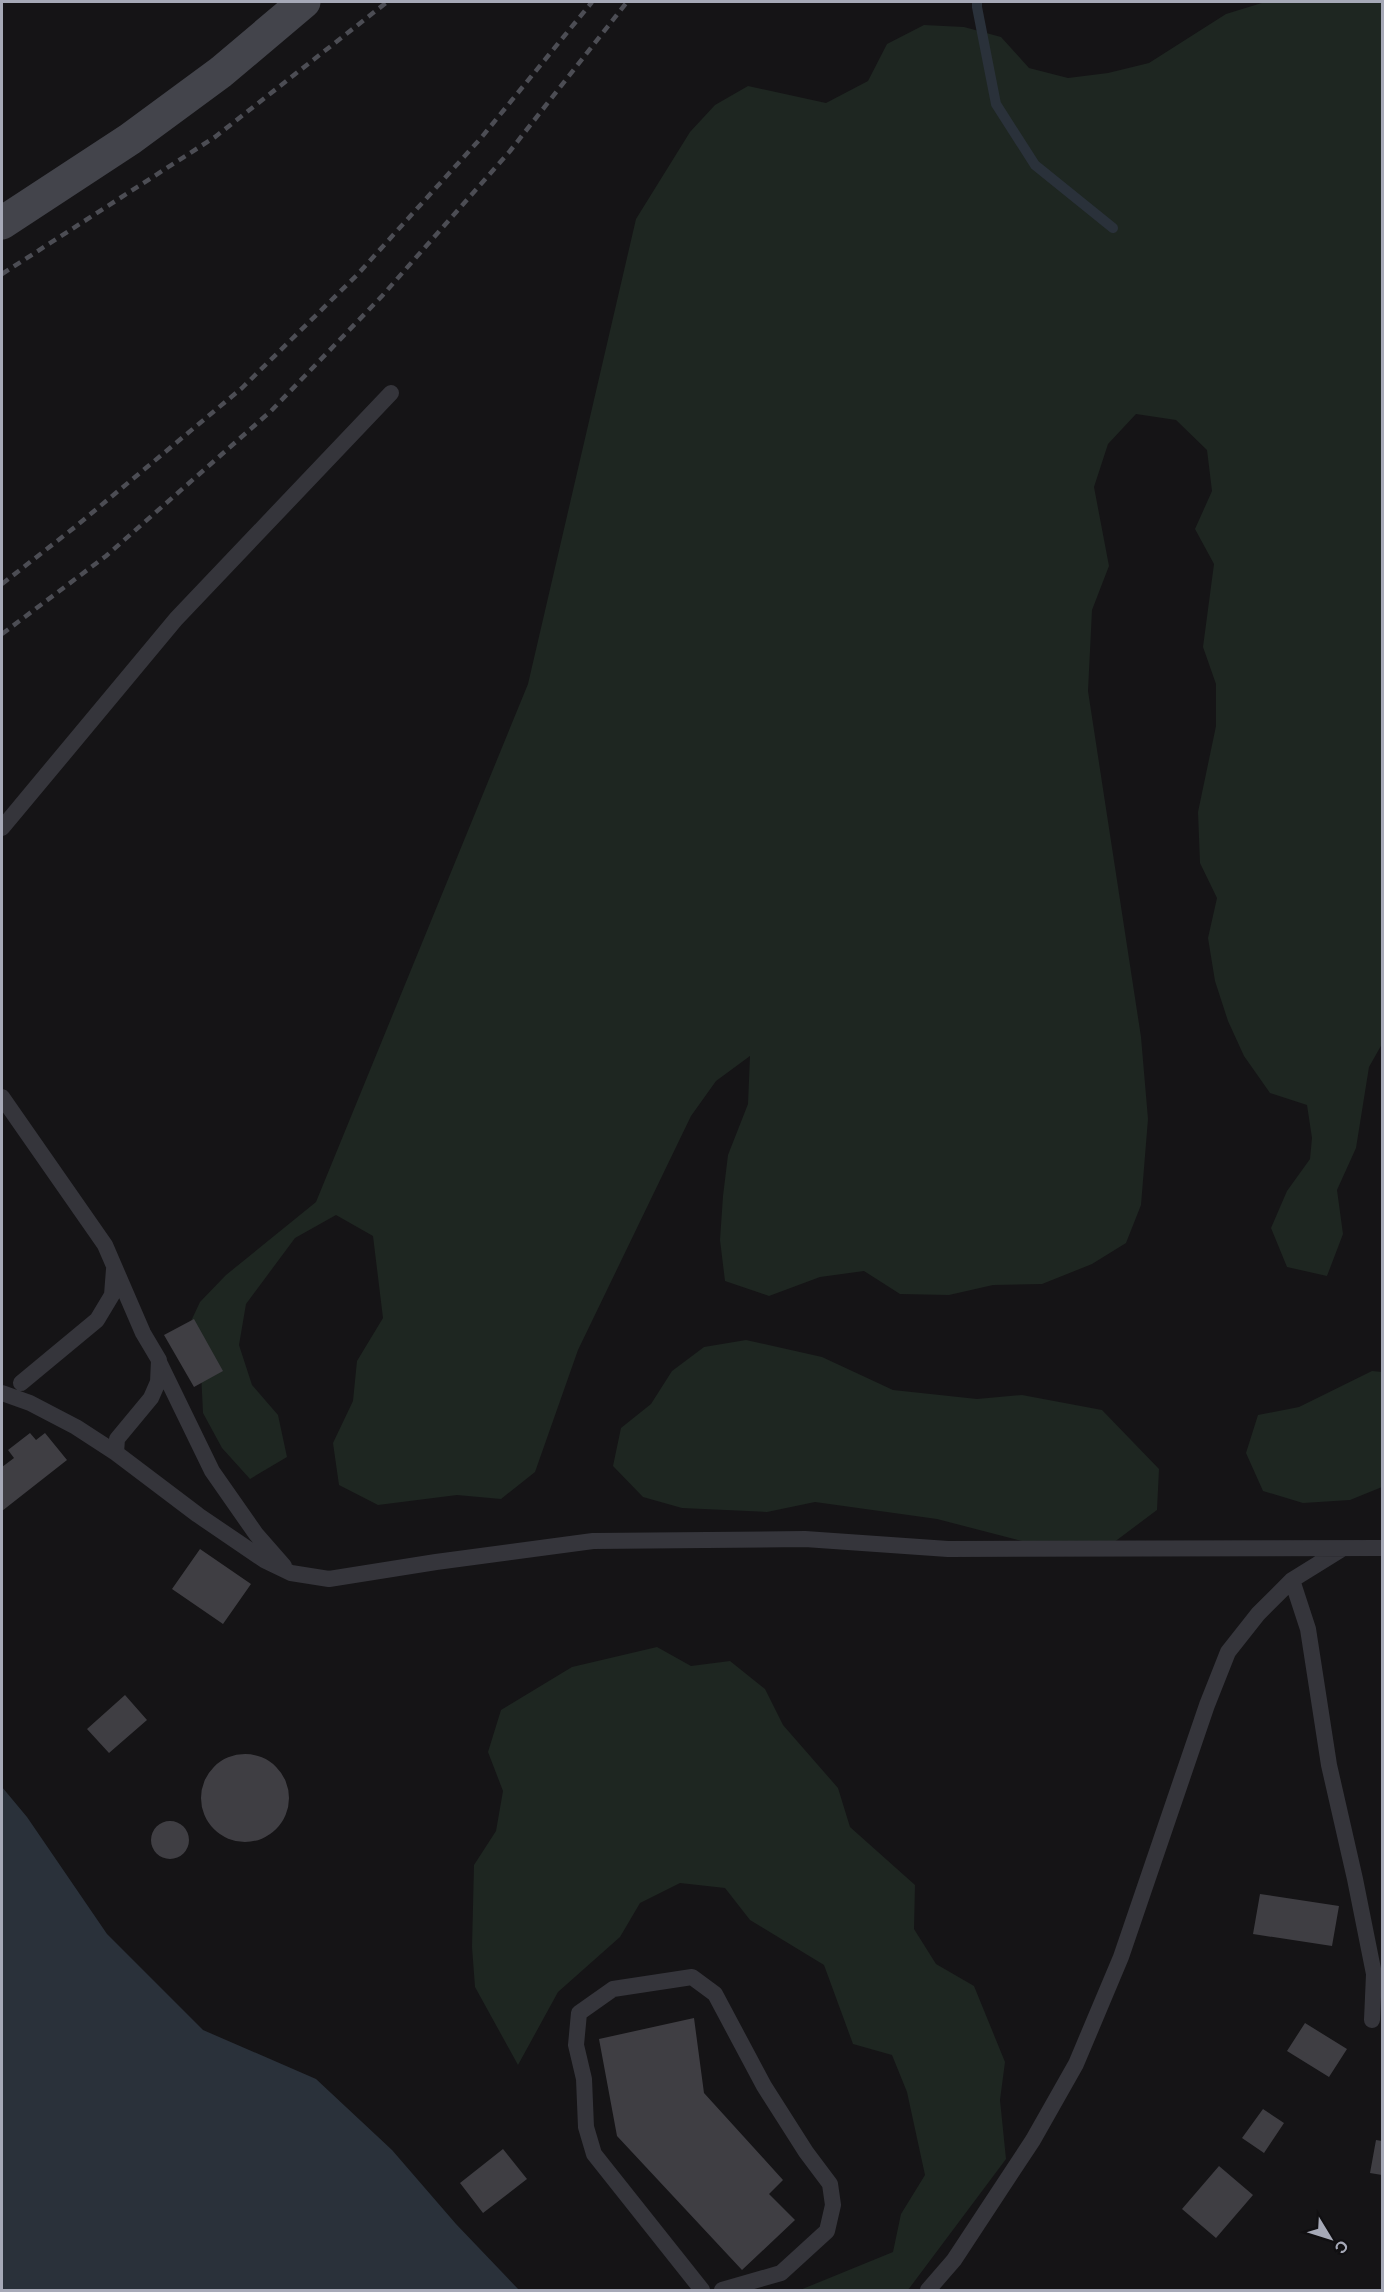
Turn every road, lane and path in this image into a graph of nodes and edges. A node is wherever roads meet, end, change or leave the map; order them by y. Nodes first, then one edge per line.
1 (304, 2) edge
2 (2, 223) edge
3 (391, 393) dead end
4 (2, 828) edge
5 (2, 1097) edge
6 (114, 1265) junction
7 (159, 1360) junction
8 (21, 1383) dead end
9 (2, 1393) edge
10 (116, 1453) junction
11 (1383, 1548) edge
12 (1343, 1549) junction
13 (291, 1573) junction
14 (1292, 1580) junction
15 (1372, 2020) dead end
16 (702, 2290) edge
17 (722, 2290) edge
18 (928, 2290) edge

1 - 2 main road
3 - 4 lane
5 - 6 lane
6 - 7 lane
6 - 8 lane
7 - 10 lane
7 - 13 lane
9 - 10 lane
10 - 13 lane
11 - 12 lane
12 - 13 lane
12 - 14 lane
14 - 15 lane
14 - 18 lane
16 - 17 lane

